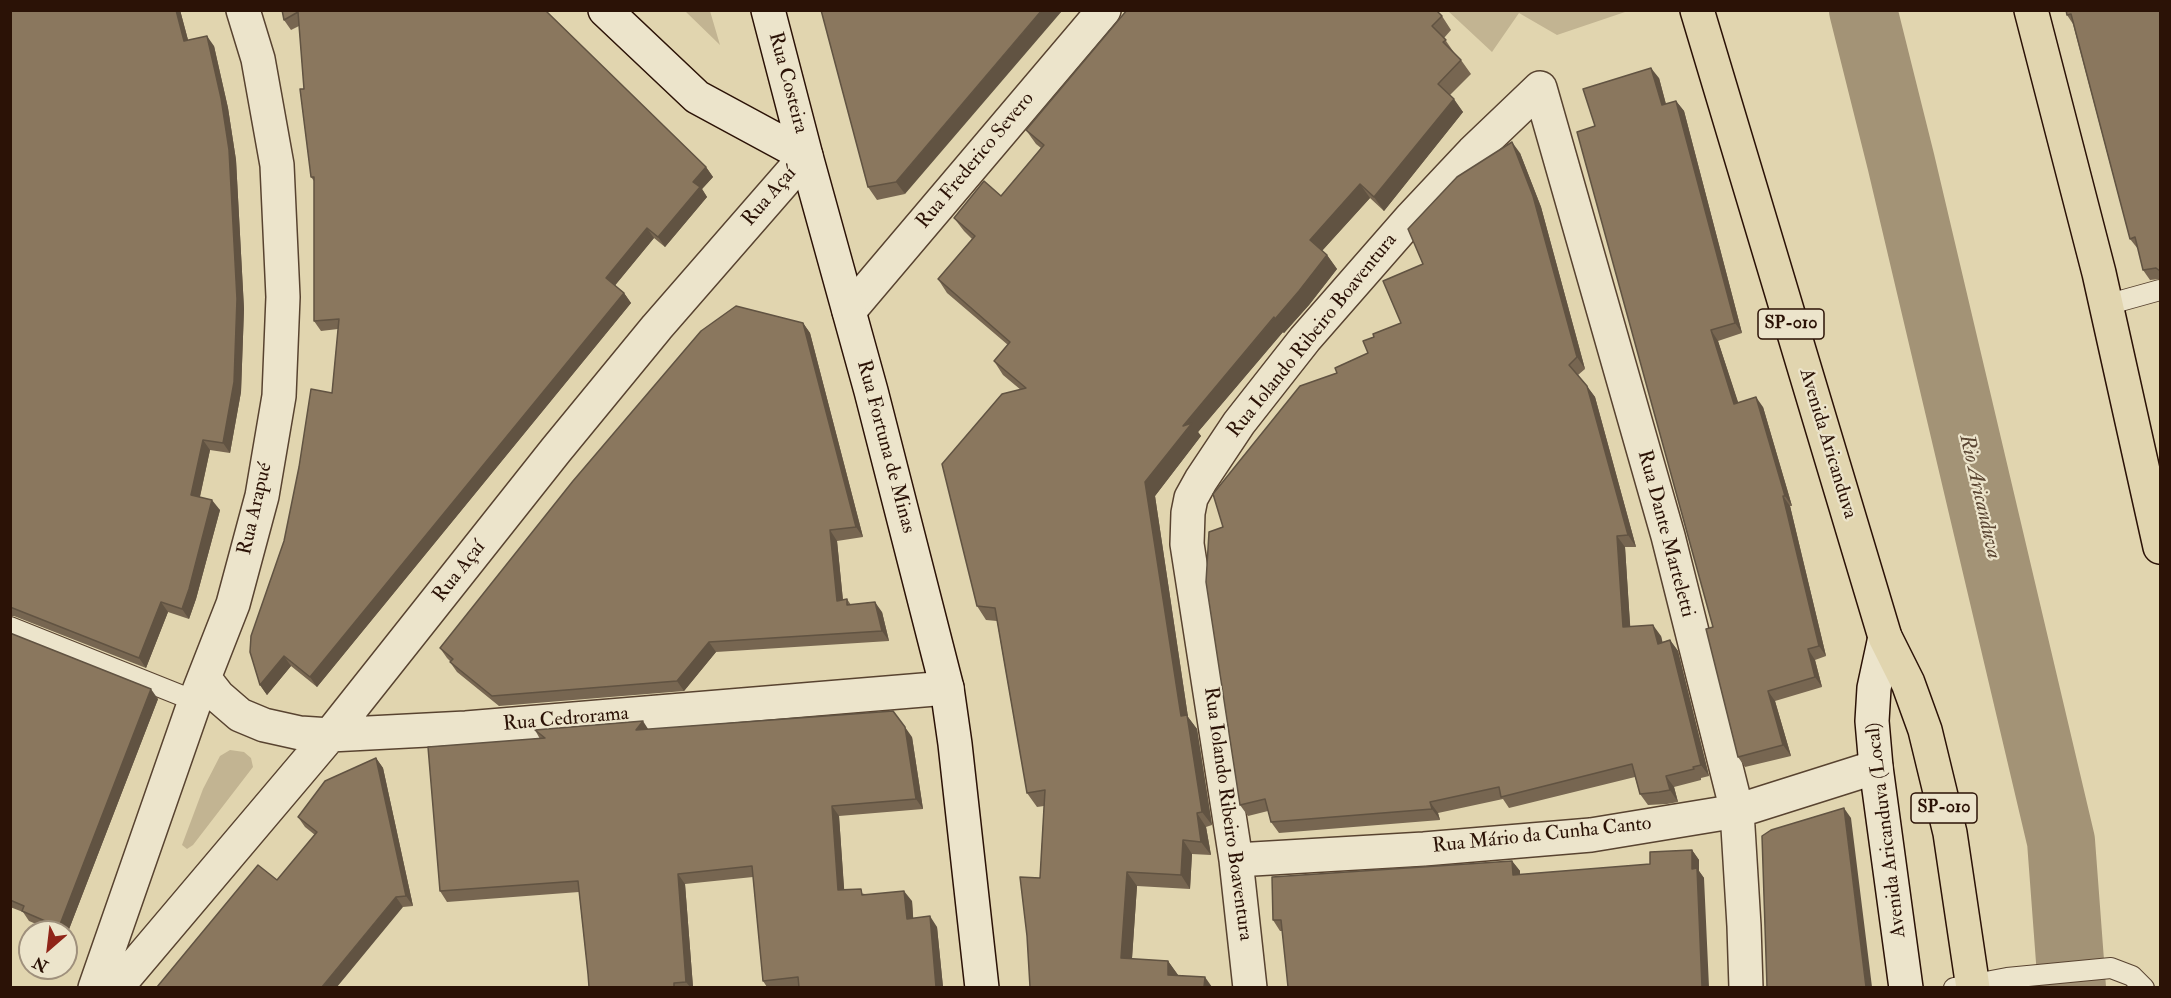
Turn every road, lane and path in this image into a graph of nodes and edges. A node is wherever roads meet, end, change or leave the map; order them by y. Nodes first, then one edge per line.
1 (243, 10) edge
2 (605, 10) edge
3 (768, 10) edge
4 (1104, 10) edge
5 (1697, 10) edge
6 (2031, 10) edge
7 (1540, 88) joint
8 (806, 156) junction
9 (2160, 290) edge
10 (2106, 305) junction
11 (849, 311) junction
12 (2160, 547) edge
13 (10, 627) edge
14 (1885, 637) junction
15 (947, 688) junction
16 (200, 689) junction
17 (330, 735) junction
18 (1876, 767) junction
19 (1737, 811) junction
20 (1236, 860) junction
21 (1966, 986) edge
22 (95, 987) edge
23 (116, 987) edge
24 (982, 987) edge
25 (1250, 987) edge
26 (1746, 987) edge
27 (1906, 987) edge
28 (2144, 987) edge

1 - 16 street, Rua Arapué
2 - 8 street
3 - 8 street, Rua Costeira
4 - 11 street, Rua Frederico Severo
5 - 14 highway, Avenida Aricanduva / SP-010
6 - 10 highway
7 - 19 street, Rua Dante Marteletti
7 - 20 street, Rua Iolando Ribeiro Boaventura
8 - 11 street, Rua Fortuna de Minas
8 - 17 street, Rua Açaí
9 - 10 lane
10 - 12 highway
11 - 15 street, Rua Fortuna de Minas
13 - 16 lane
14 - 18 street, Avenida Aricanduva (Local)
14 - 21 highway, SP-010
15 - 17 street, Rua Cedrorama
15 - 24 street, Rua Fortuna de Minas
16 - 17 street, Rua Cedrorama
16 - 22 street, Rua Arapué
17 - 23 street, Rua Açaí
18 - 19 street, Rua Mário da Cunha Canto
18 - 27 street, Avenida Aricanduva (Local)
19 - 20 street, Rua Mário da Cunha Canto
19 - 26 street, Rua Dante Marteletti
20 - 25 street, Rua Iolando Ribeiro Boaventura
21 - 28 lane

